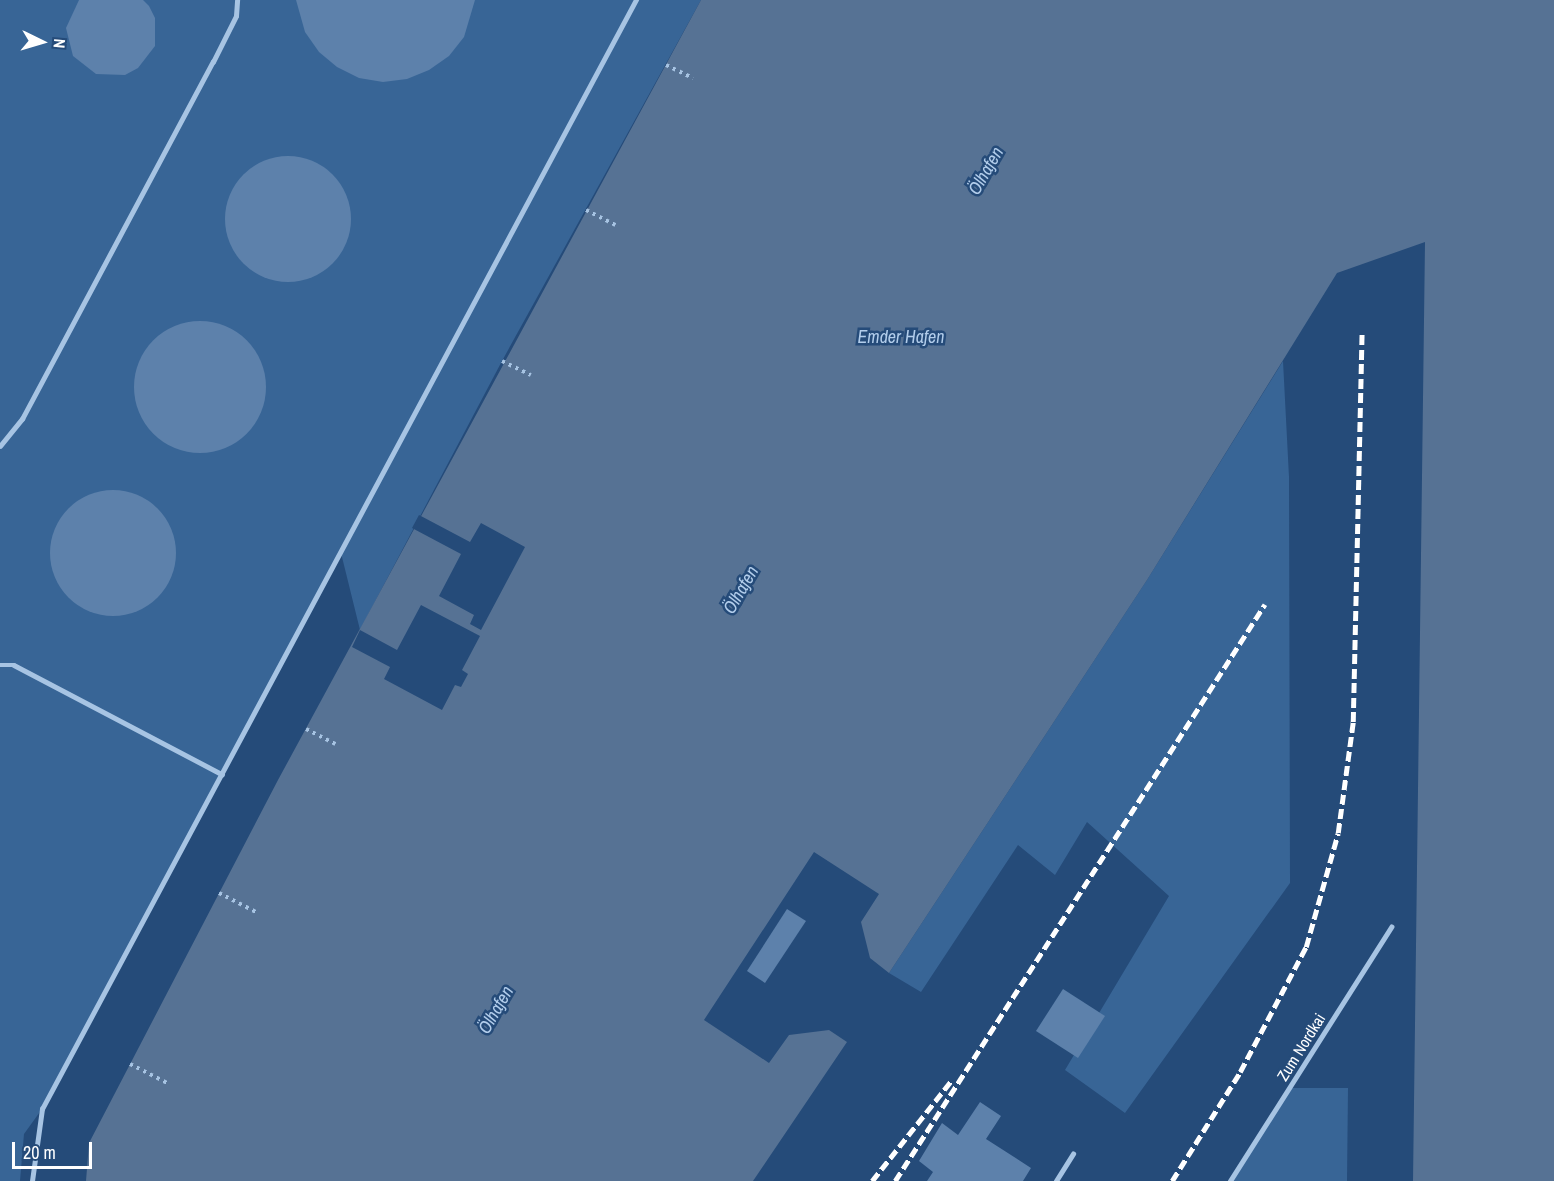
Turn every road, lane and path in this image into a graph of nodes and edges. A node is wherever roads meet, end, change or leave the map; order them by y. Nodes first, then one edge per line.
1 (237, 0) edge
2 (636, 0) edge
3 (666, 65) dead end
4 (693, 78) dead end
5 (586, 210) dead end
6 (615, 225) dead end
7 (502, 361) dead end
8 (531, 375) dead end
9 (0, 446) edge
10 (0, 665) edge
11 (306, 729) dead end
12 (336, 744) dead end
13 (222, 774) junction
14 (219, 893) dead end
15 (256, 912) dead end
16 (1391, 927) dead end
17 (130, 1064) dead end
18 (169, 1084) dead end
19 (1073, 1154) dead end
20 (32, 1181) edge
21 (1056, 1181) edge
22 (1230, 1181) edge

1 - 9 lane
2 - 13 lane
3 - 4 path
5 - 6 path
7 - 8 path
10 - 13 lane
11 - 12 path
13 - 20 lane
14 - 15 path
16 - 22 lane, Zum Nordkai
17 - 18 path
19 - 21 lane

